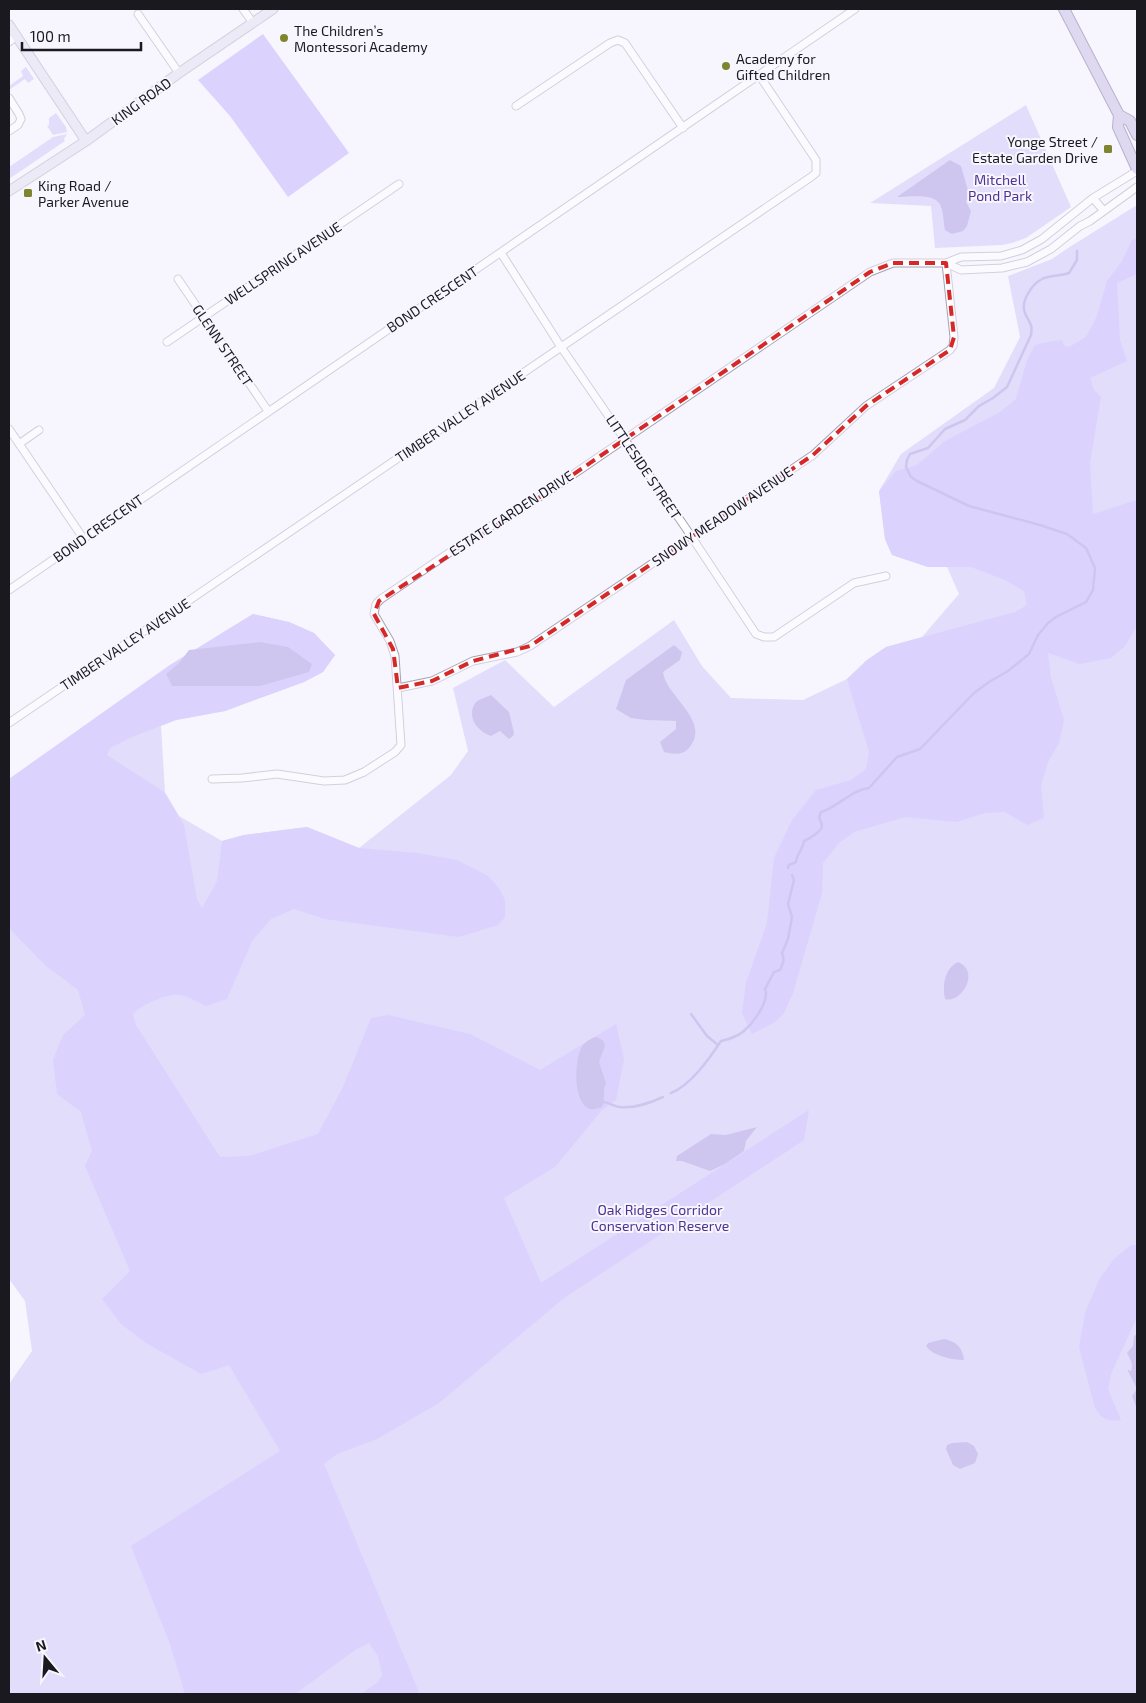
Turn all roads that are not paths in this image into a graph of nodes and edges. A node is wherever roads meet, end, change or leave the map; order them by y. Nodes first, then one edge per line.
1 (243, 9) edge
2 (273, 9) edge
3 (855, 9) edge
4 (1064, 9) edge
5 (138, 14) dead end
6 (253, 23) junction
7 (9, 25) edge
8 (13, 39) edge
9 (179, 73) junction
10 (759, 75) junction
11 (9, 98) edge
12 (516, 106) dead end
13 (1119, 115) junction
14 (683, 128) junction
15 (9, 131) edge
16 (1137, 135) edge
17 (86, 141) junction
18 (1137, 170) edge
19 (399, 184) dead end
20 (1137, 187) edge
21 (9, 191) edge
22 (1093, 198) junction
23 (1103, 210) junction
24 (500, 253) junction
25 (946, 263) junction
26 (178, 279) dead end
27 (204, 317) junction
28 (167, 342) dead end
29 (561, 347) junction
30 (268, 411) junction
31 (9, 429) edge
32 (39, 430) dead end
33 (625, 439) junction
34 (19, 444) junction
35 (692, 537) junction
36 (83, 538) junction
37 (886, 576) dead end
38 (9, 590) edge
39 (398, 688) junction
40 (9, 723) edge
41 (212, 779) dead end

1 - 6 street
2 - 6 main road, KING ROAD
3 - 10 street, BOND CRESCENT
4 - 13 main road
5 - 9 street
6 - 9 main road, KING ROAD
7 - 8 main road
8 - 17 main road
9 - 17 main road, KING ROAD
10 - 14 street, BOND CRESCENT
10 - 29 street, TIMBER VALLEY AVENUE
11 - 15 street
12 - 14 street
13 - 16 main road
13 - 18 main road
14 - 24 street, BOND CRESCENT
17 - 21 main road, KING ROAD
18 - 22 street, ESTATE GARDEN DRIVE
19 - 27 street, WELLSPRING AVENUE
20 - 23 street, ESTATE GARDEN DRIVE
22 - 23 street
22 - 25 street, ESTATE GARDEN DRIVE
23 - 25 street, ESTATE GARDEN DRIVE
24 - 29 street, LITTLESIDE STREET
24 - 30 street, BOND CRESCENT
25 - 33 street, ESTATE GARDEN DRIVE
25 - 35 street, SNOWY MEADOW AVENUE
26 - 27 street, GLENN STREET
27 - 28 street, WELLSPRING AVENUE
27 - 30 street, GLENN STREET
29 - 33 street, LITTLESIDE STREET
29 - 40 street, TIMBER VALLEY AVENUE
30 - 36 street, BOND CRESCENT
31 - 34 street
32 - 34 street
33 - 35 street, LITTLESIDE STREET
33 - 39 street, ESTATE GARDEN DRIVE
34 - 36 street
35 - 37 street, LITTLESIDE STREET
35 - 39 street, SNOWY MEADOW AVENUE
36 - 38 street, BOND CRESCENT
39 - 41 street, ESTATE GARDEN DRIVE

